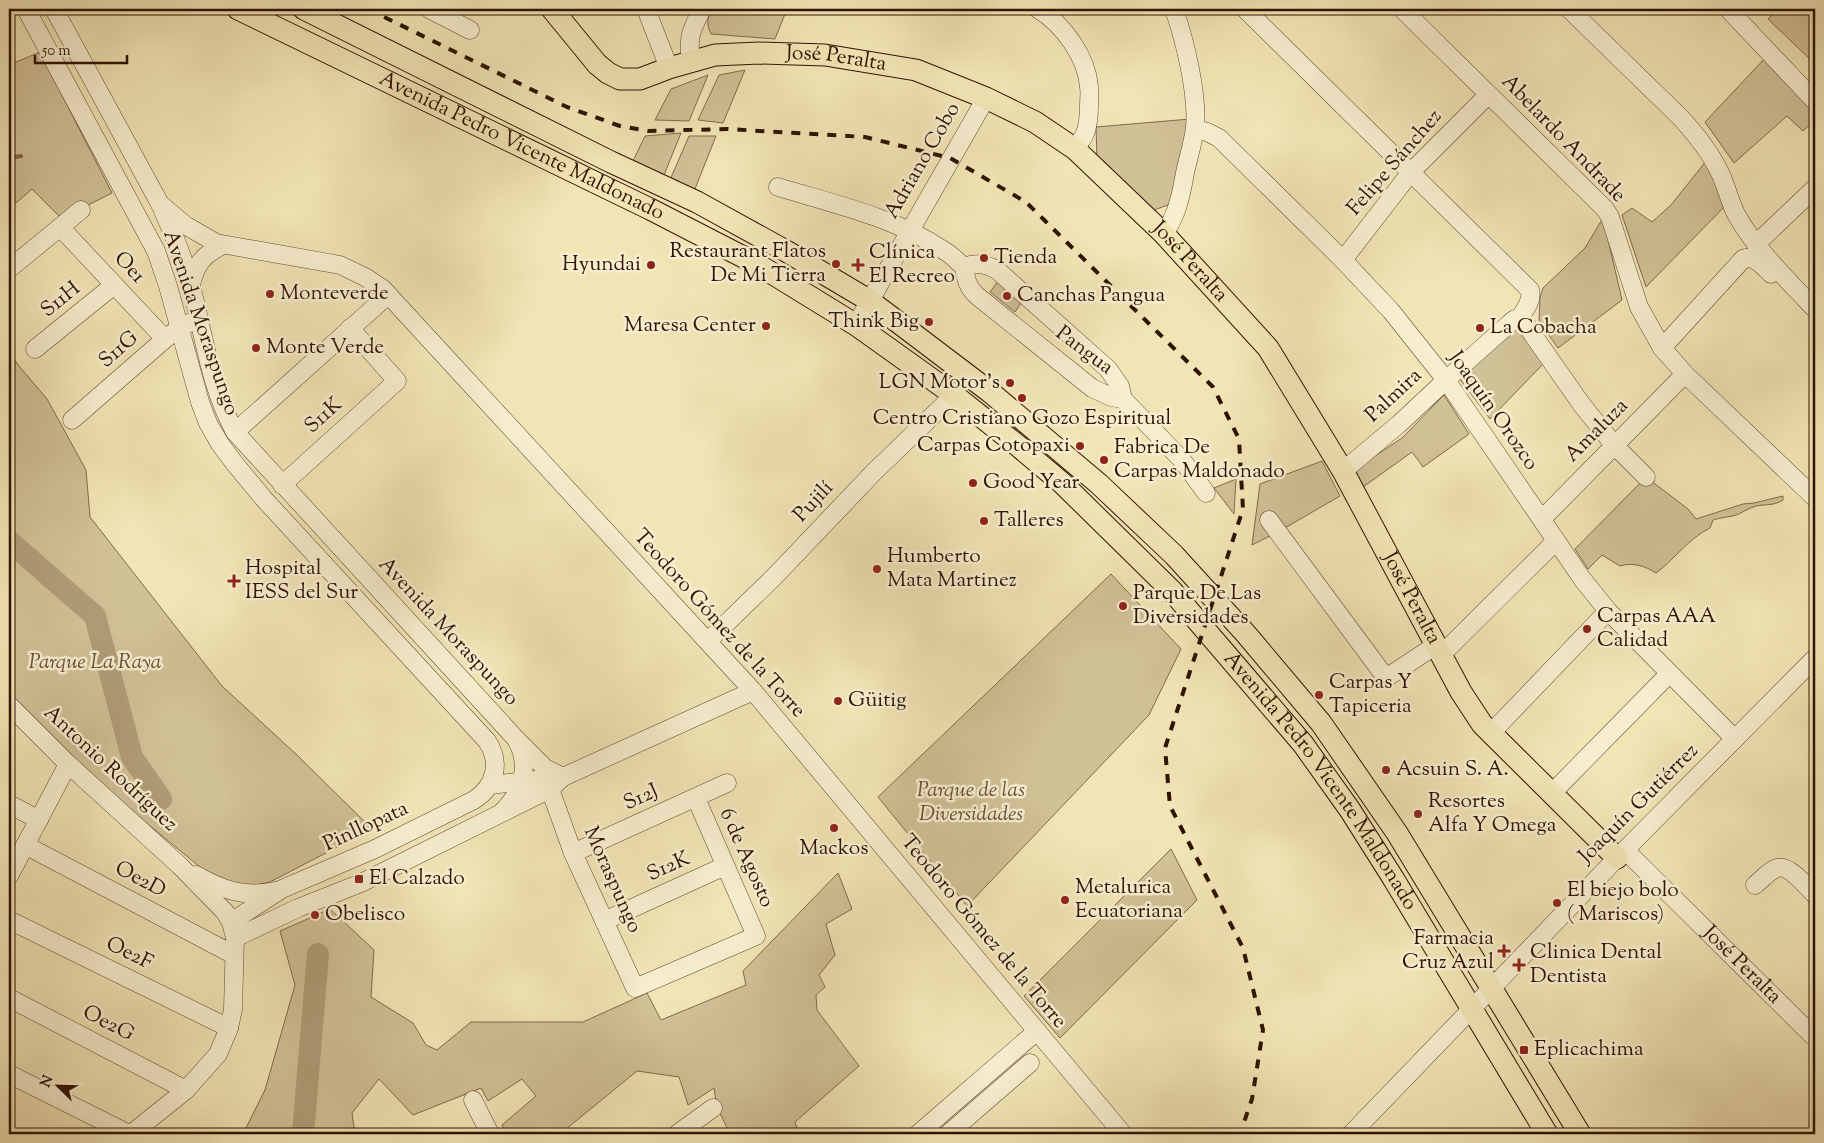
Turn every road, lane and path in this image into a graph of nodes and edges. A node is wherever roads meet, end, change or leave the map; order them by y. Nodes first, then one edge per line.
1 (26, 9) edge
2 (54, 9) edge
3 (238, 9) edge
4 (304, 9) edge
5 (429, 9) edge
6 (552, 9) edge
7 (646, 9) edge
8 (702, 9) edge
9 (1038, 9) edge
10 (1174, 9) edge
11 (1245, 9) edge
12 (1402, 9) edge
13 (1569, 9) edge
14 (1728, 9) edge
15 (470, 30) dead end
16 (691, 61) junction
17 (669, 68) junction
18 (986, 98) junction
19 (1484, 98) dead end
20 (1815, 101) edge
21 (1194, 129) junction
22 (1075, 149) junction
23 (1411, 172) junction
24 (778, 187) dead end
25 (1815, 188) edge
26 (160, 204) junction
27 (81, 210) dead end
28 (60, 227) junction
29 (171, 228) junction
30 (909, 231) junction
31 (1164, 234) junction
32 (220, 244) junction
33 (1756, 244) junction
34 (1343, 260) junction
35 (964, 266) junction
36 (9, 270) edge
37 (1792, 284) junction
38 (114, 285) junction
39 (191, 285) junction
40 (388, 295) junction
41 (870, 301) junction
42 (1815, 309) edge
43 (1519, 319) junction
44 (199, 320) junction
45 (856, 325) junction
46 (179, 328) junction
47 (350, 328) junction
48 (165, 339) junction
49 (1662, 348) junction
50 (36, 349) dead end
51 (1685, 374) junction
52 (1446, 380) junction
53 (954, 395) junction
54 (1123, 399) junction
55 (72, 420) dead end
56 (235, 432) junction
57 (1615, 446) junction
58 (1343, 470) junction
59 (1646, 476) dead end
60 (282, 485) junction
61 (1206, 493) dead end
62 (1815, 498) edge
63 (1542, 519) junction
64 (1268, 520) dead end
65 (1556, 541) junction
66 (1608, 611) junction
67 (708, 641) junction
68 (1438, 650) junction
69 (1813, 665) edge
70 (1669, 674) junction
71 (753, 691) junction
72 (9, 705) edge
73 (1491, 733) junction
74 (516, 739) junction
75 (1735, 739) junction
76 (68, 764) junction
77 (522, 782) junction
78 (557, 783) junction
79 (727, 783) dead end
80 (490, 785) junction
81 (1552, 793) junction
82 (696, 798) junction
83 (9, 804) edge
84 (495, 817) junction
85 (39, 820) junction
86 (25, 845) junction
87 (573, 854) junction
88 (1621, 854) junction
89 (180, 866) junction
90 (726, 866) junction
91 (9, 876) edge
92 (1755, 885) dead end
93 (282, 889) junction
94 (1815, 895) edge
95 (9, 920) edge
96 (604, 921) junction
97 (233, 938) junction
98 (635, 988) joint
99 (1492, 989) junction
100 (9, 998) edge
101 (1472, 1009) junction
102 (229, 1028) junction
103 (1036, 1031) junction
104 (1815, 1038) edge
105 (1030, 1063) dead end
106 (9, 1074) edge
107 (186, 1090) junction
108 (473, 1100) dead end
109 (713, 1108) dead end
110 (130, 1134) edge
111 (490, 1134) edge
112 (677, 1134) edge
113 (918, 1134) edge
114 (948, 1134) edge
115 (1123, 1134) edge
116 (1351, 1134) edge
117 (1547, 1134) edge
118 (1580, 1134) edge

1 - 46 street, Avenida Moraspungo
2 - 26 street, Avenida Moraspungo
3 - 45 main road, Avenida Pedro Vicente Maldonado
4 - 41 main road, Avenida Pedro Vicente Maldonado
5 - 15 street
6 - 17 main road, José Peralta
7 - 17 street
8 - 16 street
9 - 22 street
10 - 21 street
11 - 23 street
12 - 49 street, Abelardo Andrade
13 - 33 street
14 - 20 street
16 - 17 main road, José Peralta
16 - 18 main road, José Peralta
18 - 22 main road, José Peralta
18 - 30 street, Adriano Cobo
19 - 23 street, Felipe Sánchez
21 - 31 street
21 - 34 street, Joaquín Orozco
22 - 31 main road, José Peralta
23 - 34 street, Felipe Sánchez
23 - 43 street, Palmira
24 - 30 street
25 - 33 street
26 - 29 street, Avenida Moraspungo
26 - 32 street, Teodoro Gómez de la Torre
27 - 28 street
28 - 36 street
28 - 38 street, Oe1
29 - 32 street, Teodoro Gómez de la Torre
29 - 39 street, Avenida Moraspungo
30 - 35 street
30 - 41 street, Adriano Cobo
31 - 58 main road, José Peralta
32 - 39 street
32 - 40 street, Teodoro Gómez de la Torre
33 - 37 street
34 - 52 street, Joaquín Orozco
35 - 54 street, Pangua
35 - 54 street, Pangua
37 - 42 street
37 - 49 street
38 - 48 street, Oe1
38 - 50 street, S11H
39 - 44 street, Avenida Moraspungo
40 - 47 street
40 - 67 street, Teodoro Gómez de la Torre
41 - 45 street, Adriano Cobo
41 - 99 main road, Avenida Pedro Vicente Maldonado
43 - 52 street, Palmira
43 - 57 street
44 - 46 street, S11G
44 - 56 street, Avenida Moraspungo
45 - 53 main road, Avenida Pedro Vicente Maldonado
46 - 48 street, S11G
46 - 80 street, Avenida Moraspungo
47 - 56 street
47 - 60 street, S11K
48 - 55 street, S11G
49 - 51 street, Abelardo Andrade
51 - 57 street, Amaluza
51 - 62 street, Abelardo Andrade
52 - 58 street, Palmira
52 - 63 street, Joaquín Orozco
53 - 67 street, Pujilí
53 - 101 main road, Avenida Pedro Vicente Maldonado
54 - 61 street, Pangua
56 - 60 street, Avenida Moraspungo
57 - 59 street
57 - 63 street, Amaluza
58 - 68 main road, José Peralta
60 - 74 street, Avenida Moraspungo
63 - 65 street, Joaquín Orozco
64 - 68 street
65 - 66 street, Joaquín Orozco
65 - 68 street
66 - 70 street, Joaquín Orozco
66 - 73 street
67 - 71 street, Teodoro Gómez de la Torre
68 - 73 main road, José Peralta
69 - 75 street, Joaquín Gutiérrez
70 - 75 street, Joaquín Orozco
70 - 81 street
71 - 78 street
71 - 103 street, Teodoro Gómez de la Torre
72 - 76 street, Antonio Rodríguez
73 - 81 main road, José Peralta
74 - 77 street, Avenida Moraspungo
74 - 78 street, Avenida Moraspungo
75 - 88 street, Joaquín Gutiérrez
76 - 85 street
76 - 89 street, Antonio Rodríguez
77 - 78 street
77 - 80 street
77 - 84 street
78 - 84 street
78 - 87 street, Moraspungo
79 - 82 street, S12J
80 - 93 street, Pinllopata
81 - 88 main road, José Peralta
82 - 87 street, S12J
82 - 90 street, 6 de Agosto
83 - 85 street
84 - 97 street
85 - 86 street
86 - 91 street
86 - 97 street, Oe2D
87 - 96 street, Moraspungo
88 - 99 street, Joaquín Gutiérrez
88 - 104 street, José Peralta
89 - 93 street, Antonio Rodríguez
89 - 97 street, Antonio Rodríguez
90 - 96 street, S12K
90 - 98 street, 6 de Agosto
92 - 94 street
93 - 97 street, Pinllopata
95 - 102 street, Oe2F
96 - 98 street, Moraspungo
97 - 102 street
99 - 101 street, Joaquín Gutiérrez
99 - 118 main road, Avenida Pedro Vicente Maldonado
100 - 107 street, Oe2G
101 - 116 street, Joaquín Gutiérrez
101 - 117 main road, Avenida Pedro Vicente Maldonado
102 - 107 street
103 - 113 street
103 - 115 street, Teodoro Gómez de la Torre
105 - 114 street
106 - 110 street
107 - 110 street
108 - 111 street
109 - 112 street

